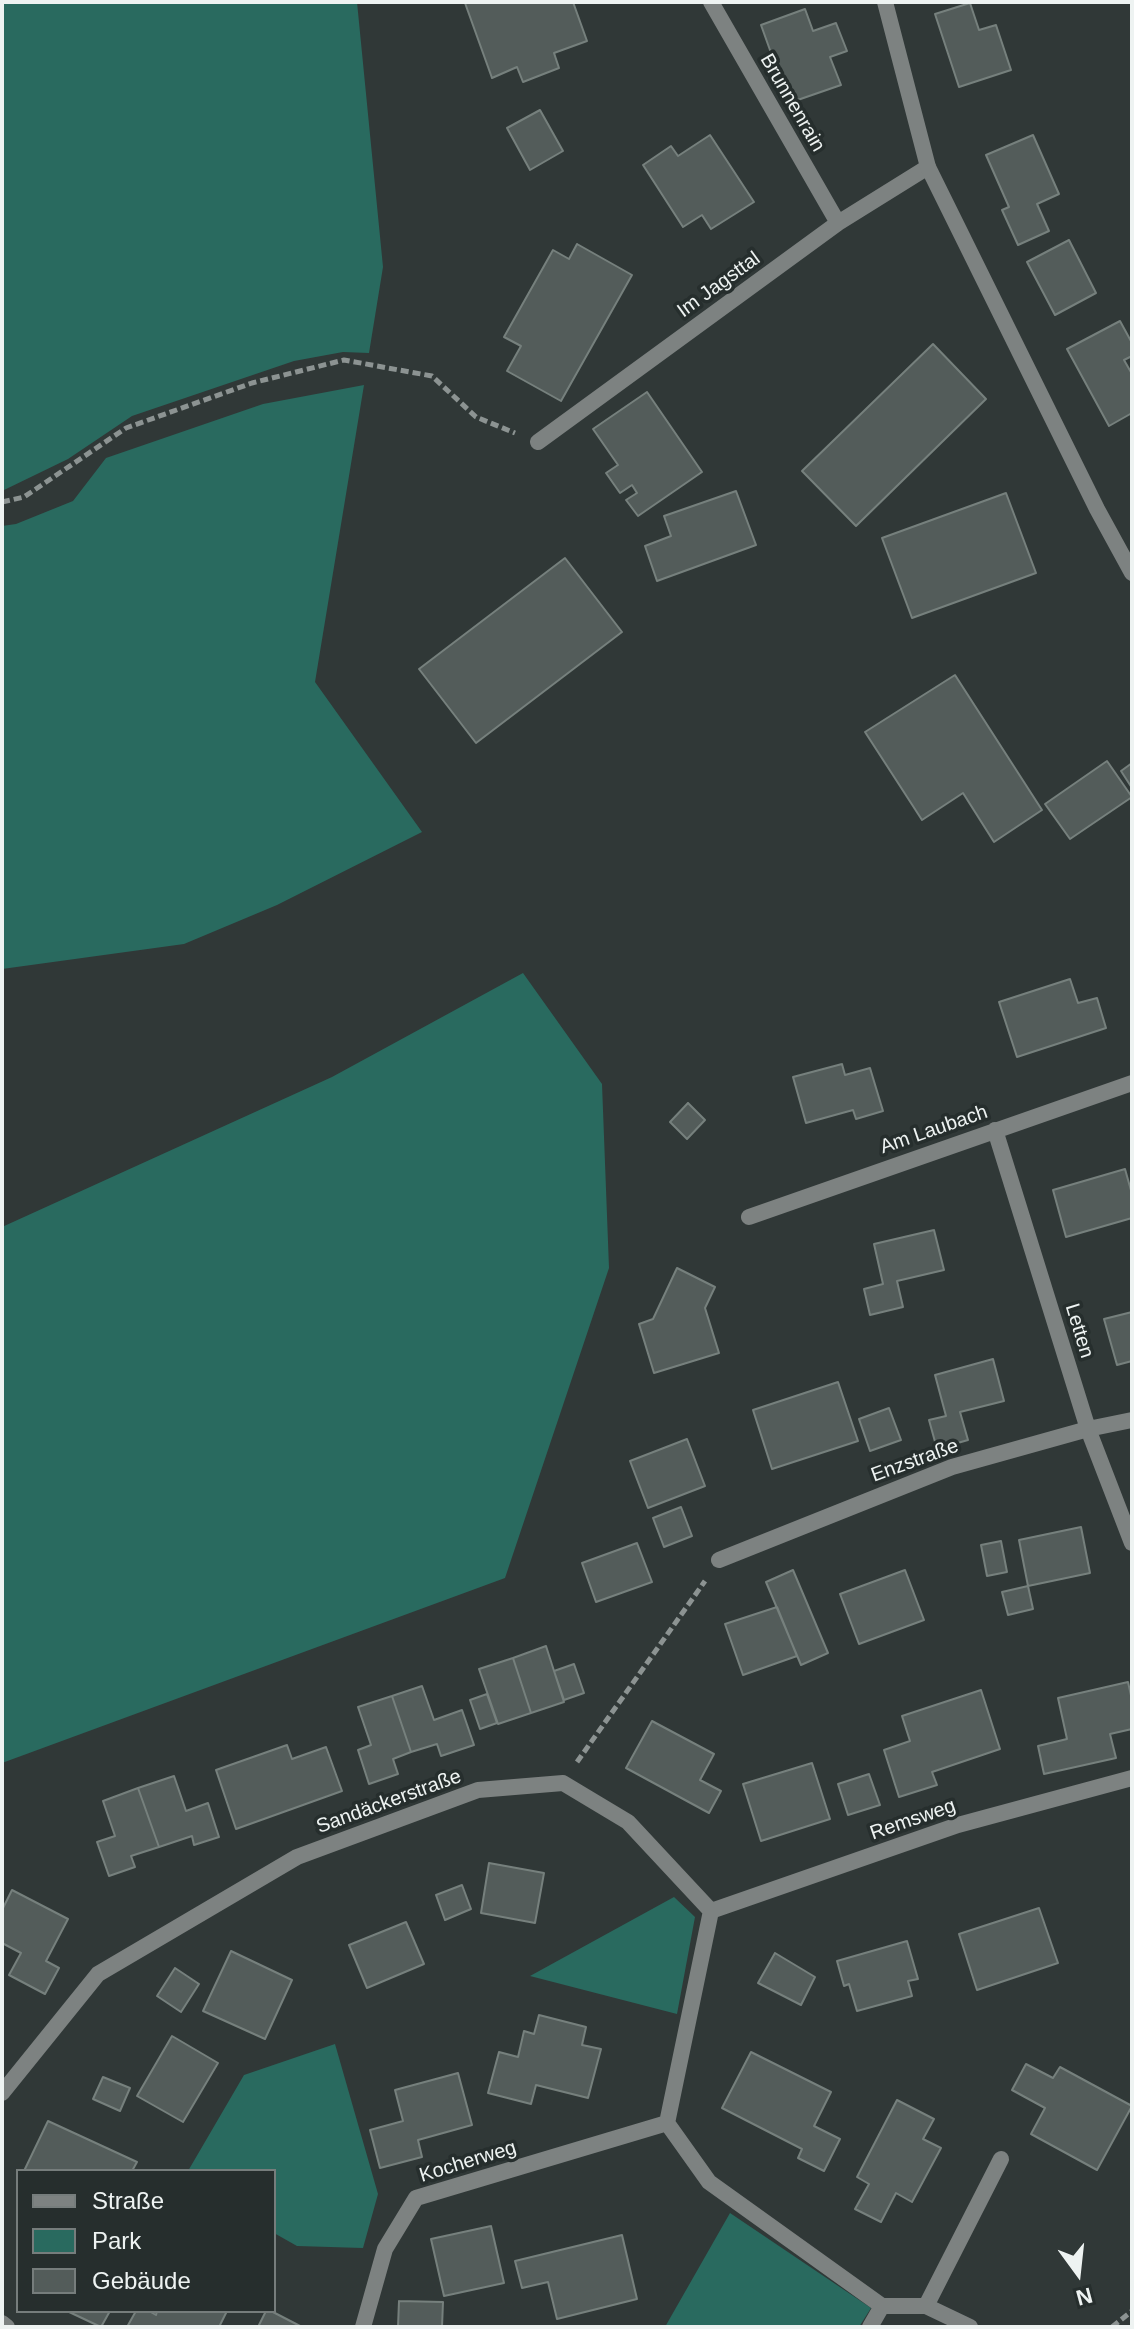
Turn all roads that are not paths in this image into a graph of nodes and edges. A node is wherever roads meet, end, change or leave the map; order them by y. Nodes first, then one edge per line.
1 (711, 2) edge
2 (885, 2) edge
3 (928, 167) junction
4 (838, 223) junction
5 (538, 442) road end
6 (1132, 573) edge
7 (1132, 1083) edge
8 (995, 1130) junction
9 (749, 1217) dead end
10 (1132, 1420) edge
11 (1088, 1429) junction
12 (1132, 1543) edge
13 (719, 1560) road end
14 (1132, 1778) edge
15 (711, 1911) junction
16 (2, 2093) edge
17 (667, 2123) junction
18 (1001, 2159) dead end
19 (882, 2306) junction
20 (926, 2306) junction
21 (2, 2323) edge
22 (7, 2327) edge
23 (363, 2327) edge
24 (870, 2327) edge
25 (970, 2327) edge

1 - 4 street, Brunnenrain
2 - 3 street
3 - 4 street, Im Jagsttal
3 - 6 street
4 - 5 street, Im Jagsttal
7 - 8 street, Am Laubach
8 - 9 street, Am Laubach
8 - 11 street, Letten
10 - 11 street, Enzstraße
11 - 12 street, Letten
11 - 13 street, Enzstraße
14 - 15 street, Remsweg
15 - 16 street, Sandäckerstraße
15 - 17 street
17 - 19 street
17 - 23 street, Kocherweg
18 - 20 street
19 - 20 street
19 - 24 street
20 - 25 street
21 - 22 street

